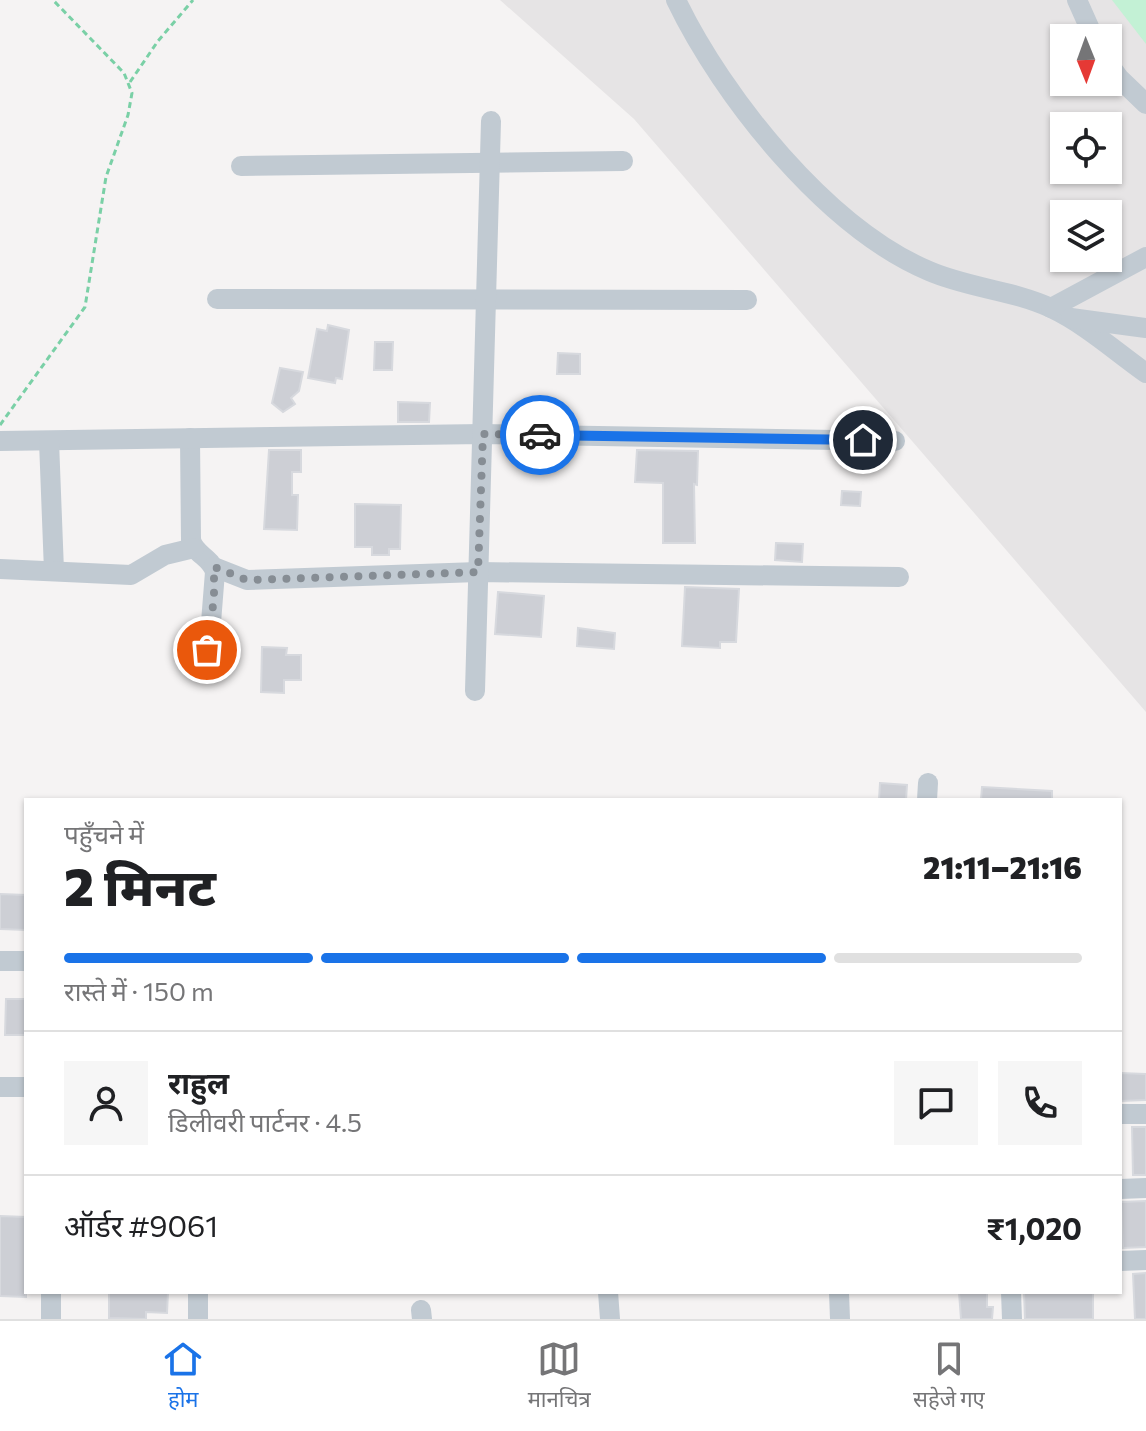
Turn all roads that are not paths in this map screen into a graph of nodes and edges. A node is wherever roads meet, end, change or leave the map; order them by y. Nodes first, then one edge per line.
1 (676, 0) edge
2 (1077, 0) edge
3 (1088, 24) edge
4 (1122, 78) edge
5 (1146, 104) edge
6 (491, 121) dead end
7 (623, 161) dead end
8 (492, 162) junction
9 (241, 166) dead end
10 (1146, 257) edge
11 (217, 299) dead end
12 (747, 300) dead end
13 (487, 302) junction
14 (1059, 313) junction
15 (1146, 328) edge
16 (1146, 373) edge
17 (483, 434) junction
18 (190, 438) junction
19 (0, 441) edge
20 (49, 441) junction
21 (895, 441) dead end
22 (194, 548) junction
23 (214, 567) junction
24 (0, 569) edge
25 (54, 571) junction
26 (478, 572) junction
27 (899, 577) dead end
28 (207, 673) dead end
29 (475, 691) dead end
30 (0, 961) edge
31 (24, 961) edge
32 (0, 1087) edge
33 (24, 1087) edge
34 (1122, 1114) edge
35 (1146, 1114) edge
36 (1146, 1188) edge
37 (1122, 1189) edge
38 (1146, 1260) edge
39 (1122, 1261) edge
40 (51, 1294) edge
41 (198, 1294) edge
42 (608, 1294) edge
43 (839, 1294) edge
44 (1011, 1294) edge
45 (51, 1319) edge
46 (198, 1319) edge
47 (610, 1319) edge
48 (840, 1319) edge
49 (1012, 1319) edge

1 - 14 street
2 - 3 street
4 - 5 street
6 - 8 street
7 - 8 street
8 - 9 street
8 - 13 street
10 - 14 street
11 - 13 street
12 - 13 street
13 - 17 street
14 - 15 street
14 - 16 street
17 - 18 street
17 - 21 street
17 - 26 street
18 - 20 street
18 - 22 street
19 - 20 street
20 - 25 street
22 - 23 street
22 - 25 street
23 - 26 street
23 - 28 street
24 - 25 street
26 - 27 street
26 - 29 street
30 - 31 street
32 - 33 street
34 - 35 street
36 - 37 street
38 - 39 street
40 - 45 street
41 - 46 street
42 - 47 street
43 - 48 street
44 - 49 street

